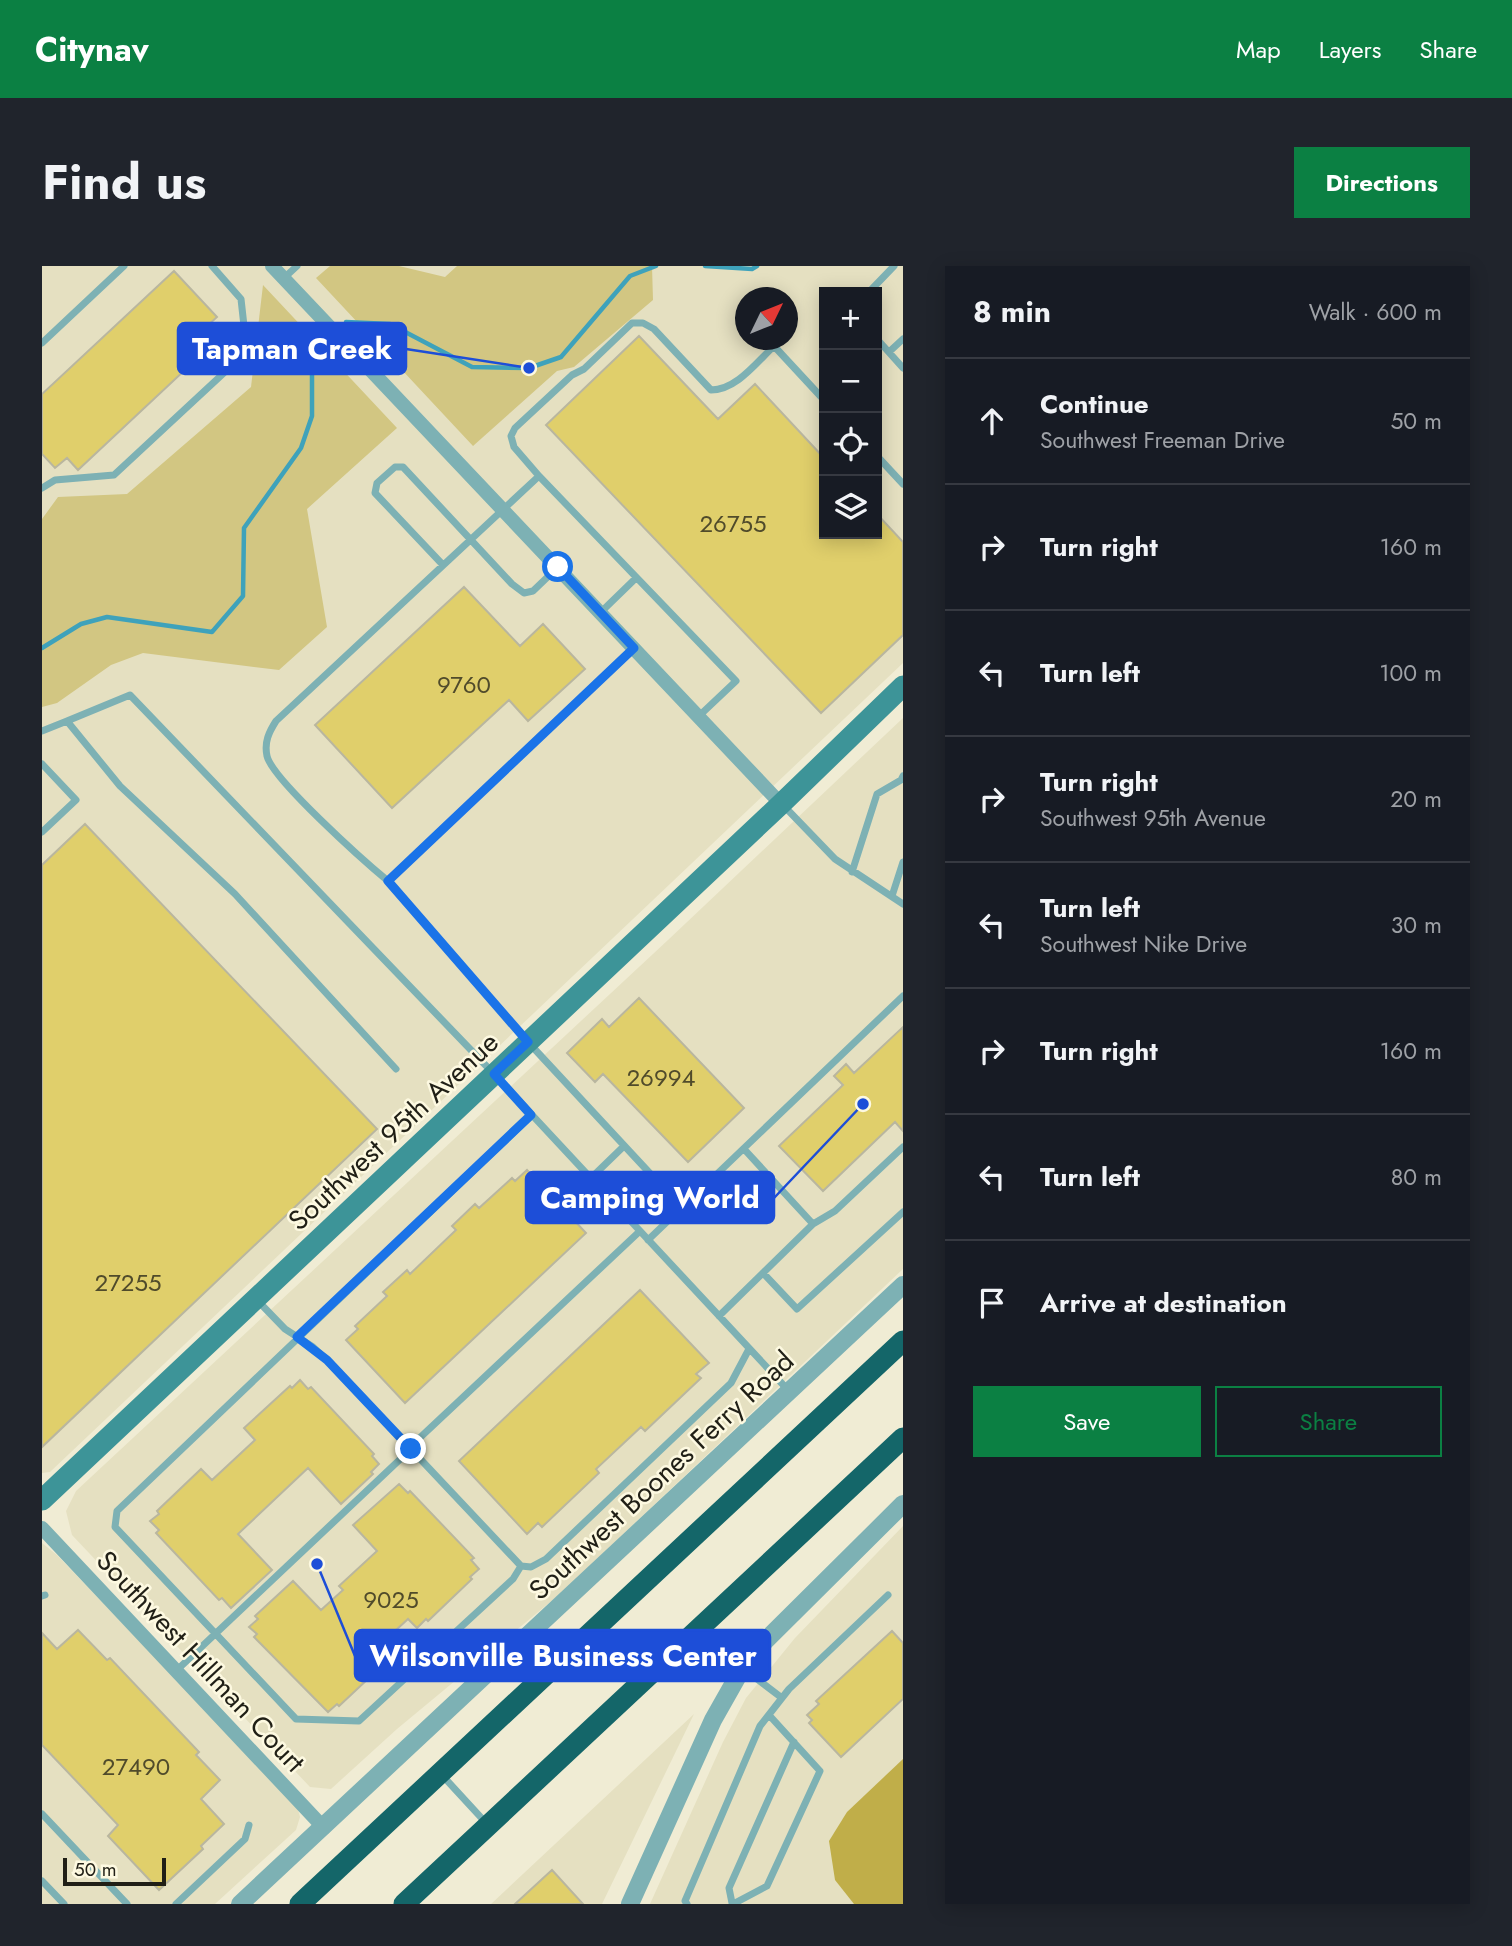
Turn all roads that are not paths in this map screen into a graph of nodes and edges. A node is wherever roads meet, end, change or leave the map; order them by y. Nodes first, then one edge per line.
1 (124, 266) edge
2 (212, 266) edge
3 (272, 266) edge
4 (297, 266) edge
5 (894, 266) edge
6 (284, 278) junction
7 (874, 287) edge
8 (903, 339) edge
9 (42, 343) edge
10 (882, 344) edge
11 (889, 352) junction
12 (903, 368) edge
13 (819, 395) edge
14 (882, 461) edge
15 (539, 476) junction
16 (903, 484) edge
17 (42, 488) edge
18 (503, 509) junction
19 (471, 539) junction
20 (443, 565) junction
21 (558, 567) junction
22 (636, 578) junction
23 (601, 612) junction
24 (634, 648) junction
25 (903, 686) edge
26 (699, 716) junction
27 (68, 721) junction
28 (42, 731) edge
29 (42, 764) edge
30 (902, 779) edge
31 (781, 804) junction
32 (42, 832) edge
33 (903, 862) edge
34 (852, 872) junction
35 (388, 881) junction
36 (892, 896) junction
37 (903, 904) edge
38 (903, 996) edge
39 (528, 1042) junction
40 (396, 1069) dead end
41 (494, 1074) junction
42 (531, 1115) junction
43 (624, 1146) junction
44 (903, 1147) edge
45 (744, 1149) junction
46 (591, 1178) junction
47 (658, 1182) dead end
48 (903, 1212) edge
49 (813, 1223) junction
50 (640, 1231) junction
51 (648, 1240) junction
52 (763, 1273) junction
53 (903, 1285) edge
54 (256, 1299) junction
55 (719, 1315) junction
56 (297, 1337) junction
57 (903, 1342) edge
58 (749, 1349) junction
59 (789, 1391) junction
60 (903, 1438) edge
61 (410, 1448) junction
62 (42, 1500) edge
63 (903, 1504) edge
64 (42, 1528) edge
65 (521, 1566) junction
66 (888, 1595) dead end
67 (215, 1633) junction
68 (743, 1668) junction
69 (177, 1670) junction
70 (782, 1698) junction
71 (769, 1715) junction
72 (794, 1742) junction
73 (440, 1774) junction
74 (42, 1814) edge
75 (249, 1825) dead end
76 (488, 1826) junction
77 (324, 1828) junction
78 (42, 1881) edge
79 (732, 1903) edge
80 (64, 1904) edge
81 (127, 1904) edge
82 (176, 1904) edge
83 (240, 1904) edge
84 (300, 1904) edge
85 (404, 1904) edge
86 (630, 1904) edge
87 (687, 1904) edge

1 - 9 lane
2 - 17 lane
3 - 6 street
4 - 6 lane
5 - 7 lane
6 - 18 street
8 - 11 lane
10 - 11 lane
11 - 12 lane
13 - 15 lane
14 - 16 lane
15 - 18 lane
15 - 22 lane
18 - 19 lane
18 - 21 street
19 - 20 lane
19 - 20 lane
19 - 21 lane
20 - 35 lane
21 - 23 street
22 - 23 lane
22 - 26 lane
23 - 24 street
24 - 26 street
24 - 35 lane
25 - 31 main road, Southwest 95th Avenue
26 - 31 street
27 - 28 lane
27 - 40 lane
27 - 41 lane
29 - 32 lane
30 - 34 lane
31 - 34 lane
31 - 39 main road, Southwest 95th Avenue
33 - 36 lane
34 - 36 lane
35 - 39 lane
36 - 37 lane
38 - 45 lane
39 - 41 main road, Southwest 95th Avenue
39 - 43 lane
41 - 42 lane
41 - 54 main road, Southwest 95th Avenue
42 - 46 lane
42 - 56 lane
43 - 46 lane
43 - 47 lane
44 - 49 lane
45 - 49 lane
45 - 51 lane
46 - 50 lane
48 - 52 lane
49 - 52 lane
50 - 51 lane
50 - 61 lane
51 - 55 lane
52 - 55 lane
53 - 59 street, Southwest Boones Ferry Road
54 - 56 lane
54 - 62 main road, Southwest 95th Avenue
55 - 58 lane
56 - 61 lane
56 - 67 lane
57 - 73 highway
58 - 59 lane
58 - 65 lane
59 - 77 street, Southwest Boones Ferry Road
60 - 76 highway
61 - 65 lane
61 - 67 lane
63 - 68 street
64 - 69 street, Southwest Hillman Court
65 - 67 lane
66 - 70 lane
67 - 69 lane
68 - 70 lane
68 - 86 street
69 - 77 street, Southwest Hillman Court
70 - 71 lane
71 - 72 lane
71 - 87 lane
72 - 79 lane
72 - 79 lane
73 - 76 lane
73 - 84 highway
74 - 81 lane
75 - 82 lane
76 - 85 highway
77 - 83 street, Southwest Boones Ferry Road
78 - 80 lane

